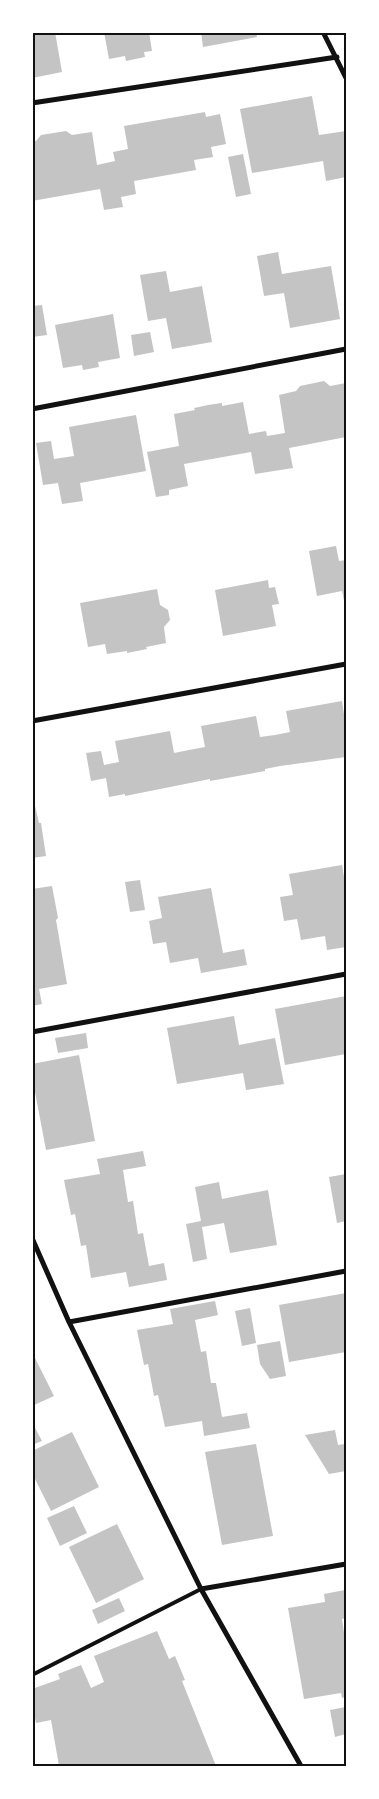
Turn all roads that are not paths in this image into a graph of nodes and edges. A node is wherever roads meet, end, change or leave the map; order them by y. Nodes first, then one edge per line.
1 (323, 32) edge
2 (337, 57) junction
3 (346, 78) edge
4 (32, 103) edge
5 (346, 349) edge
6 (32, 410) edge
7 (346, 664) edge
8 (32, 721) edge
9 (346, 974) edge
10 (32, 1032) edge
11 (32, 1238) edge
12 (346, 1271) edge
13 (69, 1322) junction
14 (346, 1564) edge
15 (201, 1589) junction
16 (32, 1675) edge
17 (302, 1766) edge

1 - 2 street
2 - 3 street
2 - 4 street
5 - 6 street
7 - 8 street
9 - 10 street
11 - 13 street
12 - 13 street
13 - 15 street
14 - 15 street
15 - 16 lane
15 - 17 street

